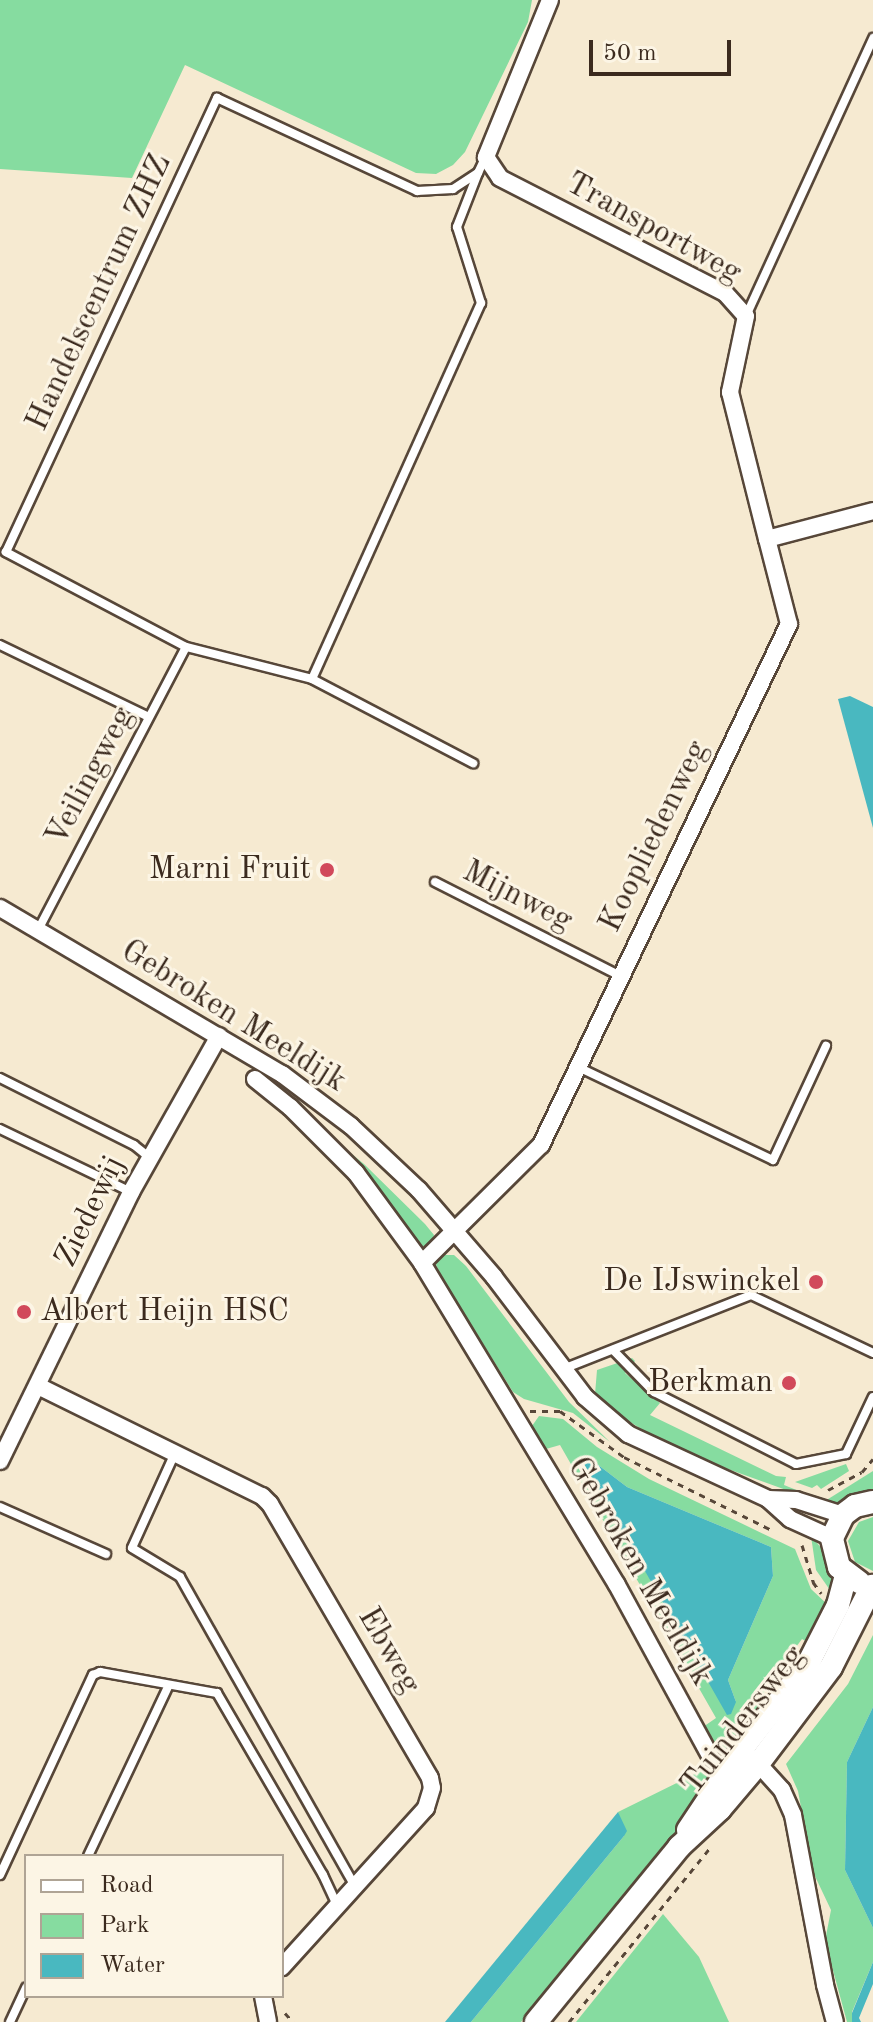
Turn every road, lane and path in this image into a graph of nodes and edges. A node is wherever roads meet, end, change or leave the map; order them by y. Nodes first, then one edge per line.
1 (550, 0) edge
2 (873, 38) edge
3 (486, 157) junction
4 (478, 173) junction
5 (746, 316) junction
6 (873, 511) edge
7 (767, 539) junction
8 (0, 645) edge
9 (186, 647) junction
10 (312, 679) junction
11 (149, 717) junction
12 (473, 763) dead end
13 (435, 882) dead end
14 (0, 908) edge
15 (38, 930) junction
16 (620, 976) junction
17 (219, 1036) junction
18 (826, 1046) dead end
19 (578, 1067) junction
20 (0, 1078) edge
21 (255, 1079) dead end
22 (0, 1129) edge
23 (149, 1157) junction
24 (131, 1192) junction
25 (454, 1228) junction
26 (422, 1263) junction
27 (613, 1350) junction
28 (873, 1353) edge
29 (563, 1370) junction
30 (38, 1386) junction
31 (873, 1397) edge
32 (515, 1412) junction
33 (175, 1452) junction
34 (0, 1461) edge
35 (768, 1499) junction
36 (873, 1502) edge
37 (0, 1507) edge
38 (843, 1515) junction
39 (782, 1534) dead end
40 (832, 1538) junction
41 (792, 1540) dead end
42 (106, 1554) dead end
43 (846, 1575) junction
44 (872, 1586) edge
45 (838, 1605) junction
46 (168, 1687) junction
47 (750, 1756) junction
48 (713, 1761) dead end
49 (720, 1837) dead end
50 (89, 1854) edge
51 (0, 1875) edge
52 (355, 1886) junction
53 (337, 1905) junction
54 (284, 1965) edge
55 (24, 1992) edge
56 (263, 1998) edge
57 (10, 2022) edge
58 (268, 2022) edge
59 (536, 2022) edge
60 (569, 2022) edge
61 (835, 2022) edge

1 - 3 street
2 - 5 lane
3 - 4 lane
3 - 5 street, Transportweg
4 - 9 lane, Handelscentrum ZHZ
4 - 10 lane
5 - 7 street, Transportweg
6 - 7 street
7 - 16 street, Koopliedenweg
8 - 11 lane
9 - 10 lane, Handelscentrum ZHZ
9 - 11 lane, Veilingweg
10 - 12 lane, Handelscentrum ZHZ
11 - 15 lane, Veilingweg
13 - 16 lane, Mijnweg
14 - 15 street, Gebroken Meeldijk
15 - 17 street, Gebroken Meeldijk
16 - 19 street, Koopliedenweg
17 - 23 street, Ziedewij
17 - 25 street, Gebroken Meeldijk
18 - 19 lane
19 - 25 street, Koopliedenweg
20 - 23 lane
21 - 26 street, Gebroken Meeldijk
22 - 24 lane
23 - 24 street, Ziedewij
24 - 30 street, Ziedewij
25 - 26 street
25 - 29 street, Gebroken Meeldijk
26 - 32 street, Gebroken Meeldijk
27 - 28 lane
27 - 29 lane
27 - 31 lane
29 - 35 street, Gebroken Meeldijk
30 - 33 street, Ebweg
30 - 34 street, Ziedewij
32 - 39 path, Gebroken Meeldijk
32 - 48 street, Gebroken Meeldijk
33 - 52 lane
33 - 52 street, Ebweg
35 - 38 street, Gebroken Meeldijk
35 - 40 street, Gebroken Meeldijk
36 - 38 main road
37 - 42 lane
38 - 40 main road
40 - 43 main road
41 - 45 path
43 - 44 main road
43 - 45 main road, Tuindersweg
44 - 47 main road, Tuindersweg
45 - 47 main road, Tuindersweg
46 - 50 lane
46 - 51 lane
46 - 53 lane
47 - 59 main road, Tuindersweg
47 - 61 street
49 - 60 path, Tuindersweg
52 - 53 street, Ebweg
53 - 54 street, Ebweg
55 - 57 lane
56 - 58 street

